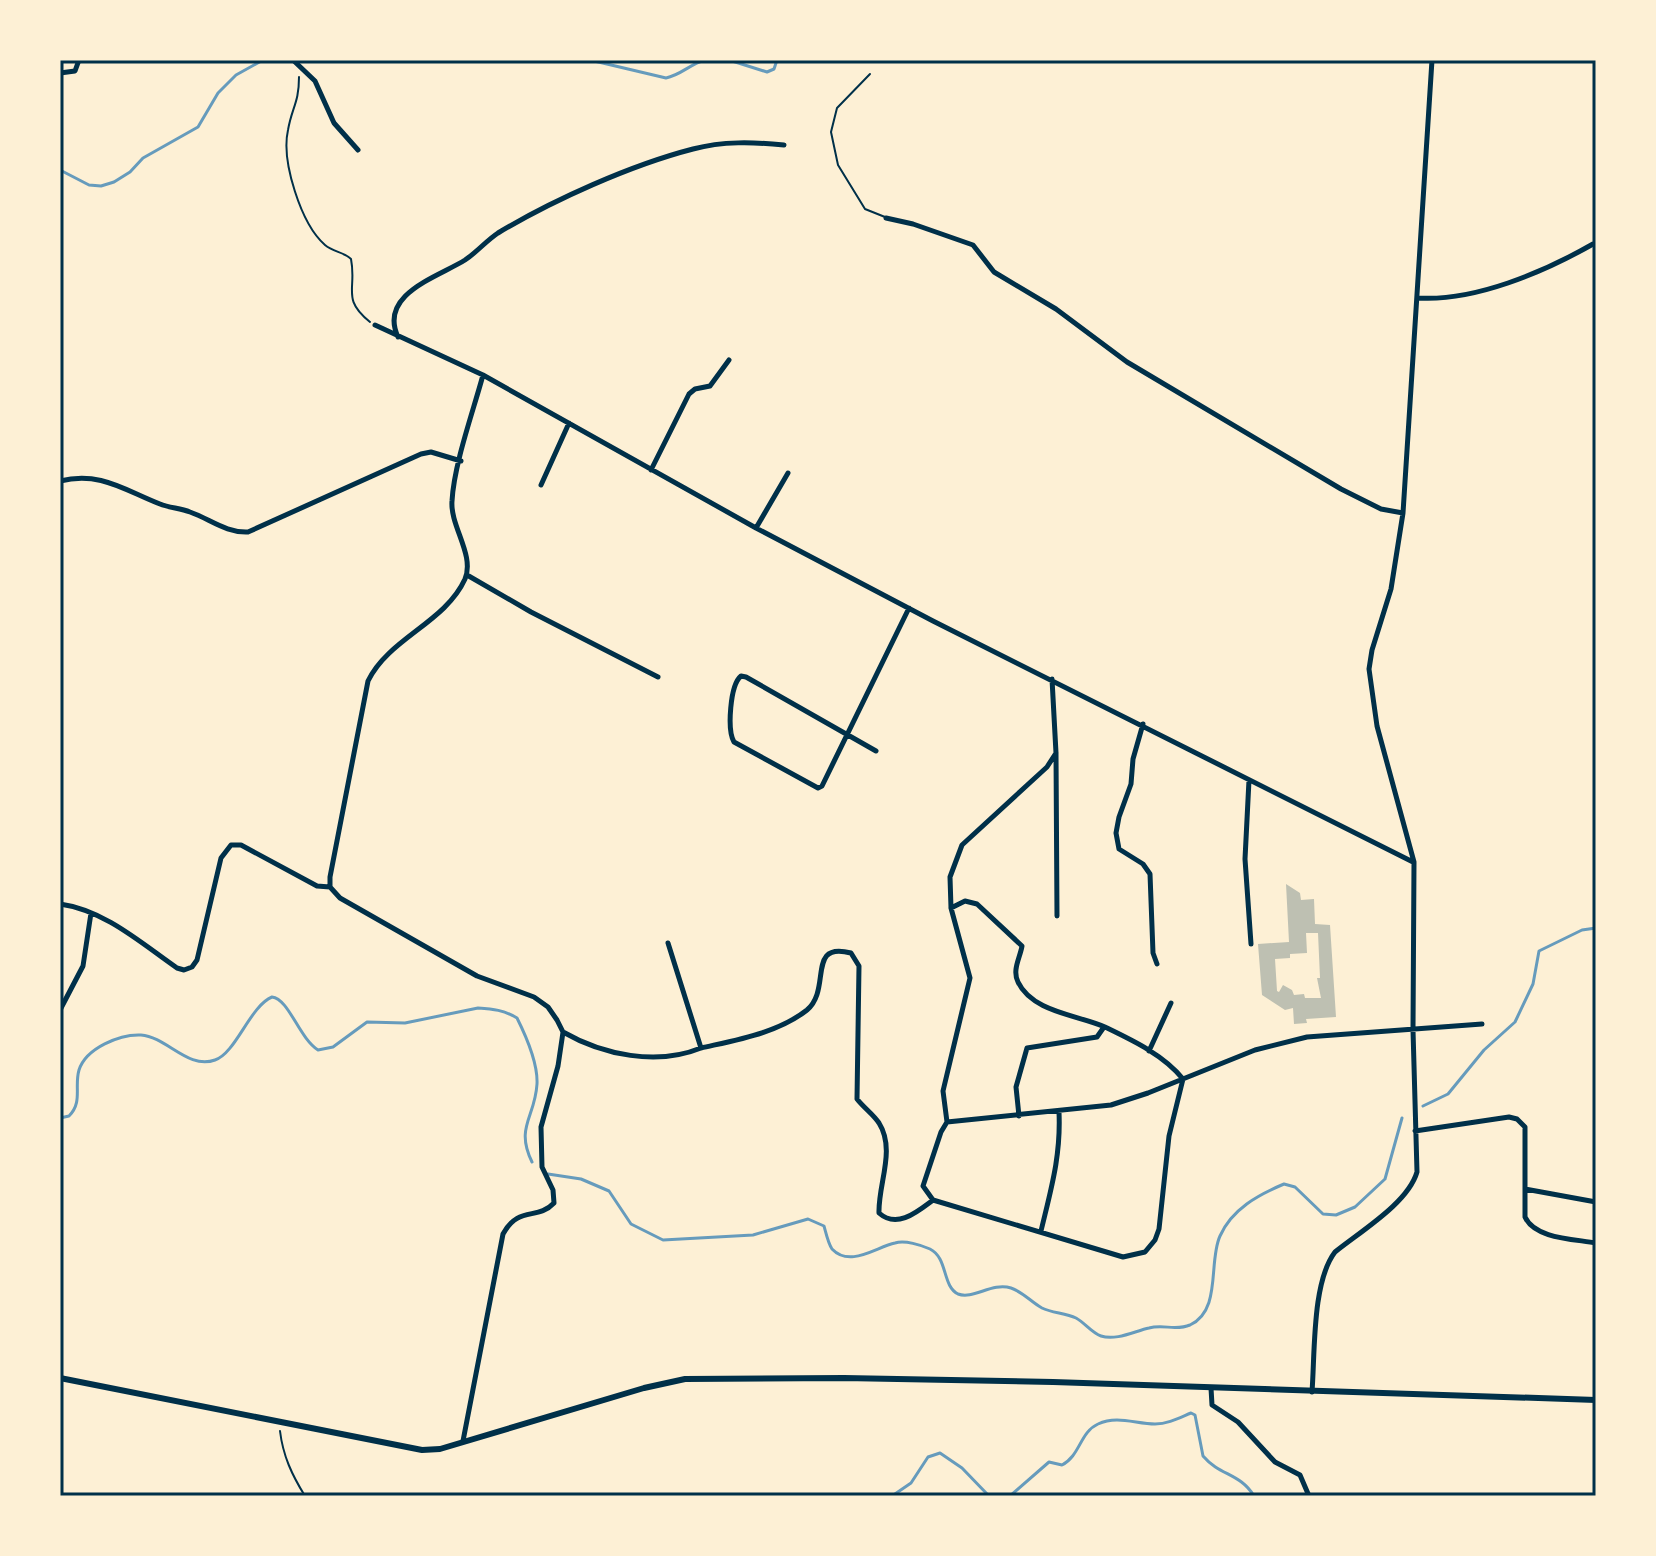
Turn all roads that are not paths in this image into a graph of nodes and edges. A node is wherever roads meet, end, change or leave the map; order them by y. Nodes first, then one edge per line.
1 (79, 60) edge
2 (293, 60) edge
3 (1432, 60) edge
4 (60, 73) edge
5 (870, 74) dead end
6 (784, 145) dead end
7 (358, 150) dead end
8 (886, 218) joint
9 (1593, 244) dead end
10 (1417, 298) junction
11 (375, 325) road end
12 (398, 338) junction
13 (729, 360) dead end
14 (483, 375) junction
15 (569, 423) junction
16 (461, 461) junction
17 (651, 470) junction
18 (788, 473) dead end
19 (60, 481) edge
20 (541, 485) dead end
21 (1403, 513) junction
22 (756, 528) junction
23 (467, 575) junction
24 (909, 608) junction
25 (658, 677) dead end
26 (1052, 679) junction
27 (1143, 724) junction
28 (847, 733) junction
29 (876, 751) dead end
30 (1056, 753) junction
31 (1249, 780) junction
32 (1414, 862) junction
33 (330, 887) junction
34 (60, 904) edge
35 (951, 908) junction
36 (91, 913) junction
37 (1057, 916) dead end
38 (668, 943) dead end
39 (1251, 944) dead end
40 (1157, 964) dead end
41 (1171, 1003) dead end
42 (60, 1010) edge
43 (1482, 1024) dead end
44 (1104, 1027) junction
45 (1413, 1030) junction
46 (563, 1032) junction
47 (701, 1048) junction
48 (1149, 1051) junction
49 (1183, 1079) junction
50 (1059, 1112) junction
51 (1019, 1116) junction
52 (947, 1122) junction
53 (1415, 1131) junction
54 (1525, 1189) junction
55 (933, 1200) junction
56 (1596, 1202) edge
57 (1041, 1231) junction
58 (1596, 1243) edge
59 (60, 1378) edge
60 (1211, 1388) junction
61 (1312, 1392) junction
62 (1596, 1400) edge
63 (463, 1441) junction
64 (1309, 1496) edge

1 - 4 street
2 - 7 street
3 - 10 street
5 - 8 lane
6 - 12 street
8 - 21 street
9 - 10 street
10 - 21 street
11 - 12 street
12 - 14 street
13 - 17 street
14 - 15 street
14 - 16 street
15 - 17 street
15 - 20 street
16 - 19 street
16 - 23 street
17 - 22 street
18 - 22 street
21 - 32 street
22 - 24 street
23 - 25 street
23 - 33 street
24 - 26 street
24 - 28 street
26 - 27 street
26 - 30 street
27 - 31 street
27 - 40 street
28 - 28 street
28 - 29 street
30 - 35 street
30 - 37 street
31 - 32 street
31 - 39 street
32 - 45 street
33 - 36 street
33 - 46 street
34 - 36 street
35 - 44 street
35 - 52 street
36 - 42 street
38 - 47 street
41 - 48 street
43 - 45 street
44 - 48 street
44 - 51 street
45 - 49 street
45 - 53 street
46 - 47 street
46 - 63 street
47 - 55 street
48 - 49 street
49 - 50 street
49 - 57 street
50 - 51 street
50 - 57 street
51 - 52 street
52 - 55 street
53 - 54 street
53 - 61 street
54 - 56 street
54 - 58 street
55 - 57 street
59 - 63 street
60 - 61 street
60 - 63 street
60 - 64 street
61 - 62 street

